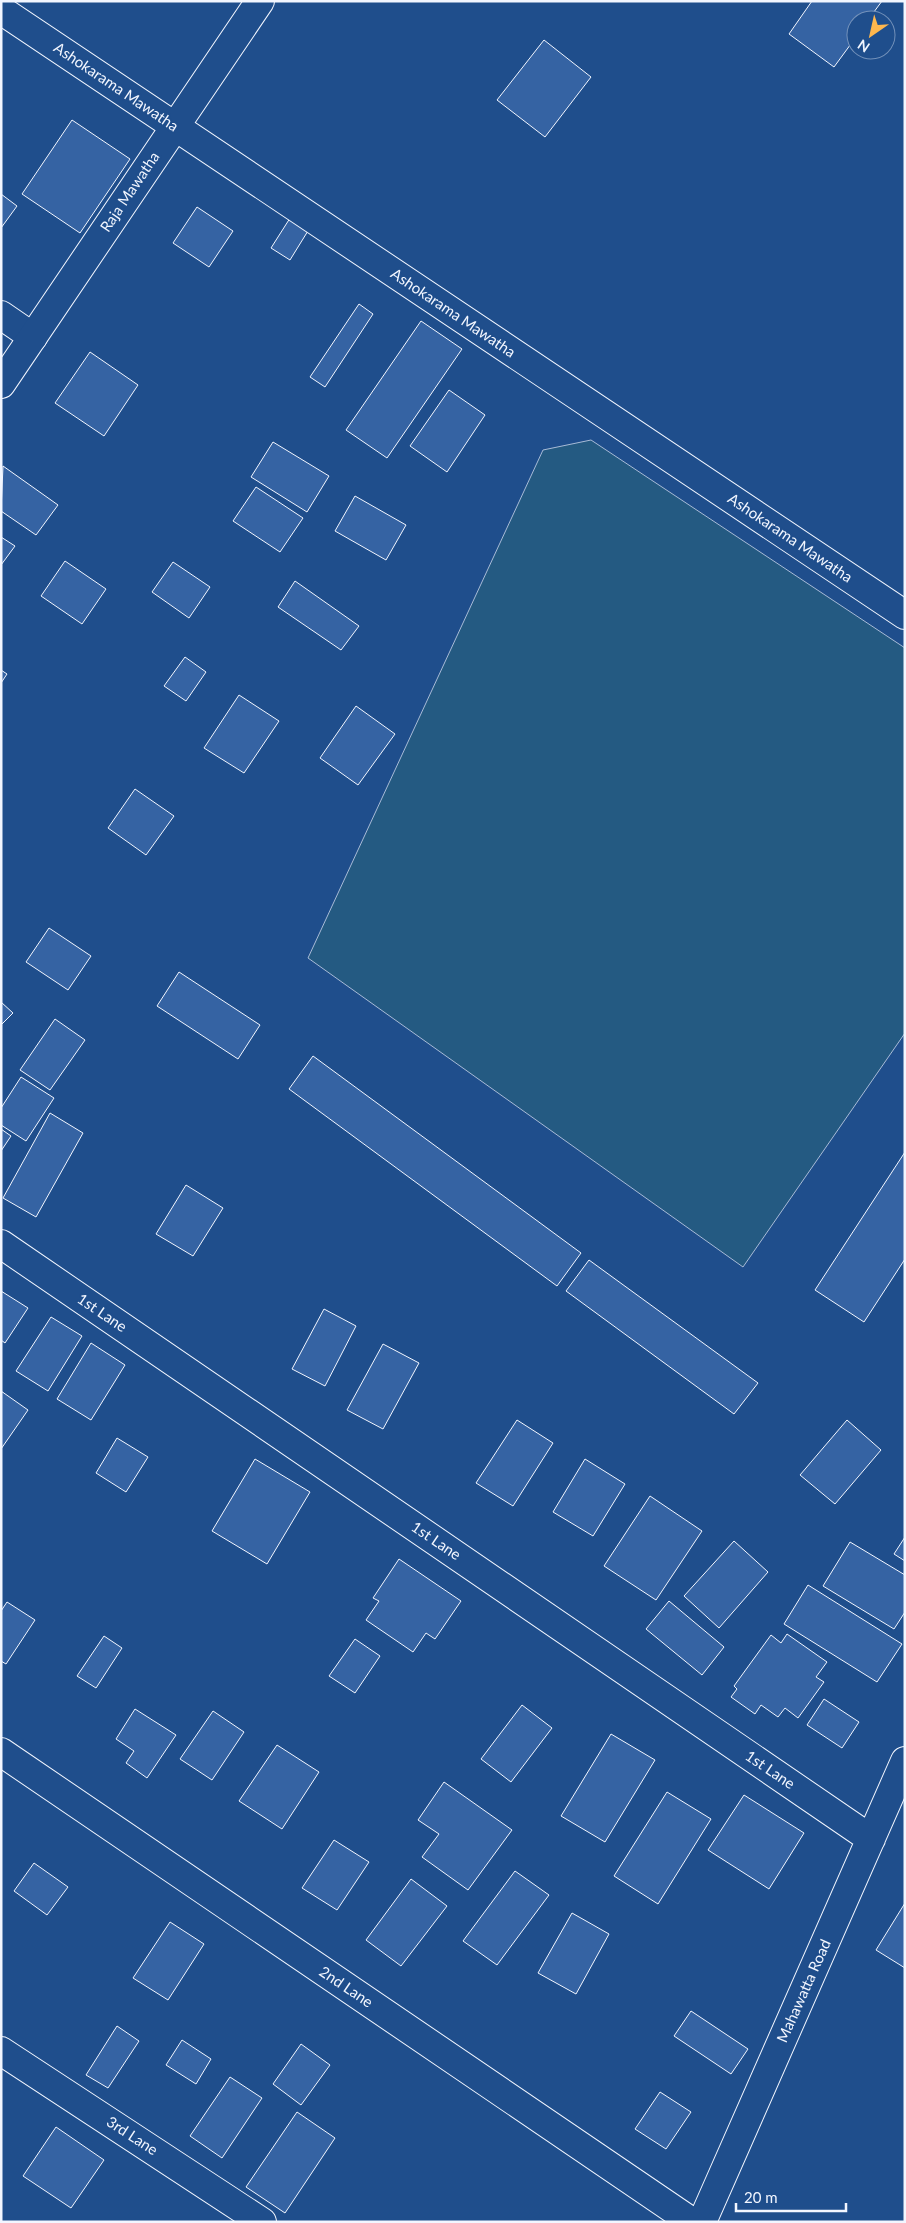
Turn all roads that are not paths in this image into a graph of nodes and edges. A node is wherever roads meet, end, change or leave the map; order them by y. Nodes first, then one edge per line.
1 (260, 1) edge
2 (1, 10) edge
3 (174, 126) junction
4 (1, 315) edge
5 (33, 337) junction
6 (1, 384) edge
7 (905, 615) edge
8 (1, 1244) edge
9 (1, 1752) edge
10 (905, 1761) edge
11 (871, 1839) junction
12 (1, 2051) edge
13 (262, 2222) edge
14 (692, 2222) edge
15 (702, 2222) edge

1 - 3 street, Raja Mawatha
2 - 3 street, Ashokarama Mawatha
3 - 5 street, Raja Mawatha
3 - 7 street, Ashokarama Mawatha
4 - 5 street
5 - 6 street, Raja Mawatha
8 - 11 street, 1st Lane
9 - 14 street, 2nd Lane
10 - 11 street, Mahawatta Road
11 - 15 street, Mahawatta Road
12 - 13 street, 3rd Lane

